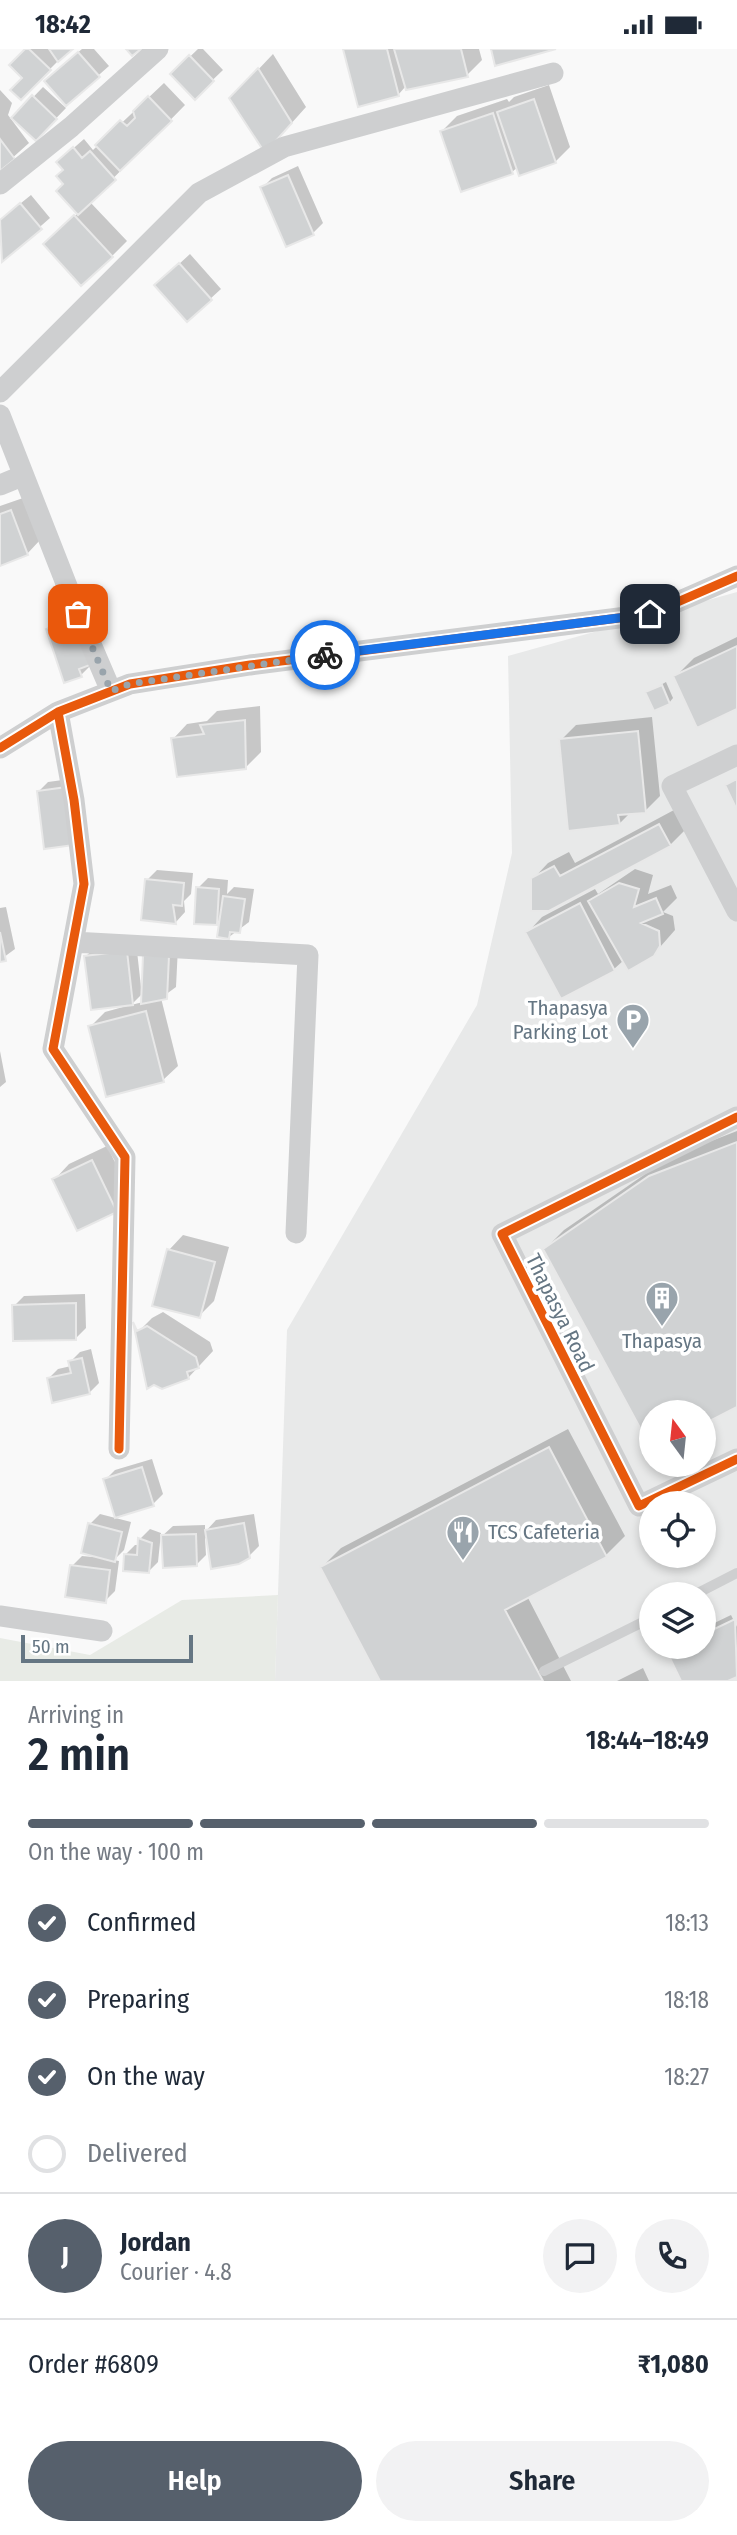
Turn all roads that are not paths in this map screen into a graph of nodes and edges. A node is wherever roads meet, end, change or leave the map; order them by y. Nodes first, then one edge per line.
1 (158, 49) edge
2 (553, 73) dead end
3 (0, 184) edge
4 (0, 391) edge
5 (0, 415) edge
6 (22, 476) junction
7 (0, 485) edge
8 (737, 576) edge
9 (111, 691) junction
10 (58, 712) junction
11 (0, 748) edge
12 (737, 755) edge
13 (737, 911) edge
14 (73, 942) junction
15 (737, 1117) edge
16 (296, 1233) dead end
17 (120, 1449) dead end
18 (737, 1459) edge
19 (737, 1573) edge
20 (716, 1584) edge
21 (0, 1616) edge
22 (639, 1624) edge
23 (102, 1631) dead end
24 (544, 1671) dead end

1 - 3 street
2 - 4 street
5 - 6 street
6 - 7 street
6 - 9 street
8 - 9 street
9 - 10 street
10 - 11 street
10 - 14 street
12 - 13 street
14 - 16 street
14 - 17 street
15 - 18 street, Thapasya Road
19 - 20 lane
21 - 23 street
22 - 24 lane

